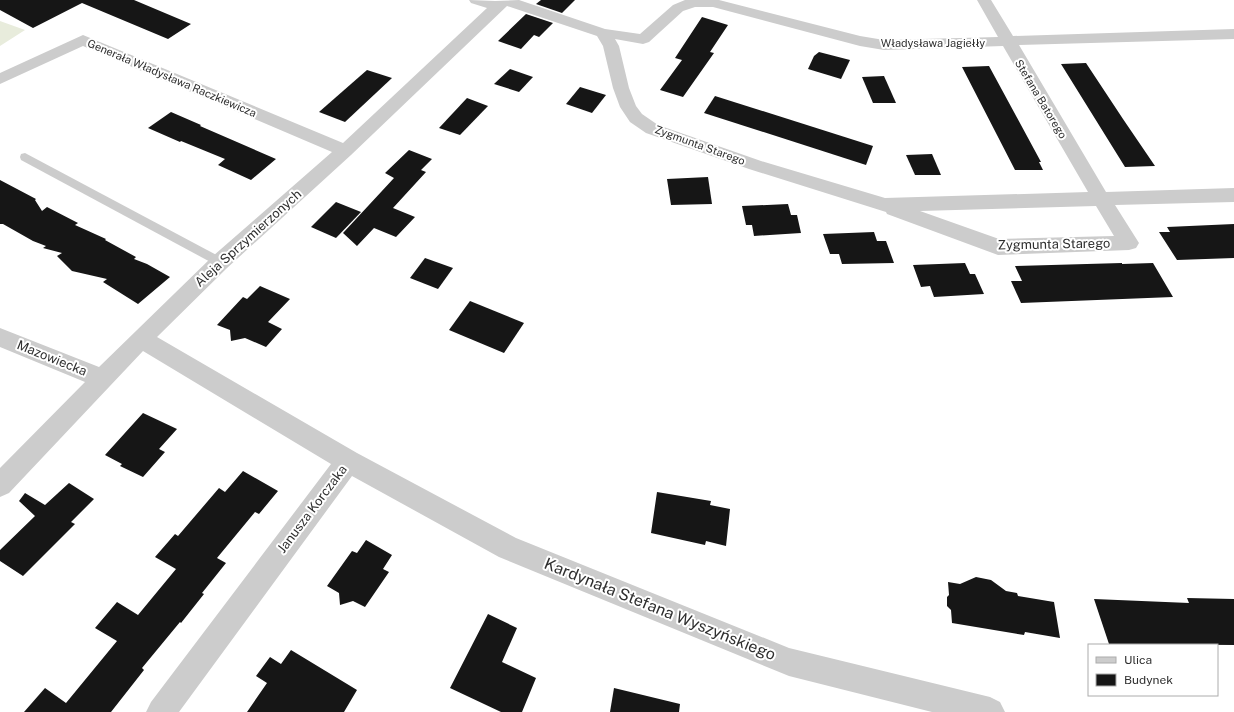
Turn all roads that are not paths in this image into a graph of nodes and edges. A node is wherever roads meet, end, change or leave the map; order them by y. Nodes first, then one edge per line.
1 (476, 0) edge
2 (984, 0) edge
3 (502, 2) edge
4 (602, 33) junction
5 (1234, 34) edge
6 (1008, 42) junction
7 (0, 79) edge
8 (345, 151) junction
9 (24, 157) dead end
10 (1234, 194) edge
11 (1100, 197) junction
12 (884, 205) junction
13 (220, 262) junction
14 (0, 337) edge
15 (141, 339) junction
16 (103, 379) junction
17 (348, 461) junction
18 (0, 485) edge
19 (161, 712) edge
20 (990, 712) edge

1 - 3 street
2 - 6 street, Stefana Batorego
3 - 4 street
3 - 8 street, Aleja Sprzymierzonych
4 - 6 street, Władysława Jagiełły
4 - 12 street, Zygmunta Starego
5 - 6 street, Władysława Jagiełły
6 - 11 street, Stefana Batorego
7 - 8 street, Generała Władysława Raczkiewicza
8 - 13 street, Aleja Sprzymierzonych
9 - 13 lane
10 - 11 street, Zygmunta Starego
11 - 12 street, Zygmunta Starego
11 - 12 street, Zygmunta Starego
13 - 15 street, Aleja Sprzymierzonych
14 - 16 street, Mazowiecka
15 - 16 street, Aleja Sprzymierzonych
15 - 17 street, Janusza Korczaka
16 - 18 street, Aleja Sprzymierzonych
17 - 19 street, Janusza Korczaka
17 - 20 street, Kardynała Stefana Wyszyńskiego

